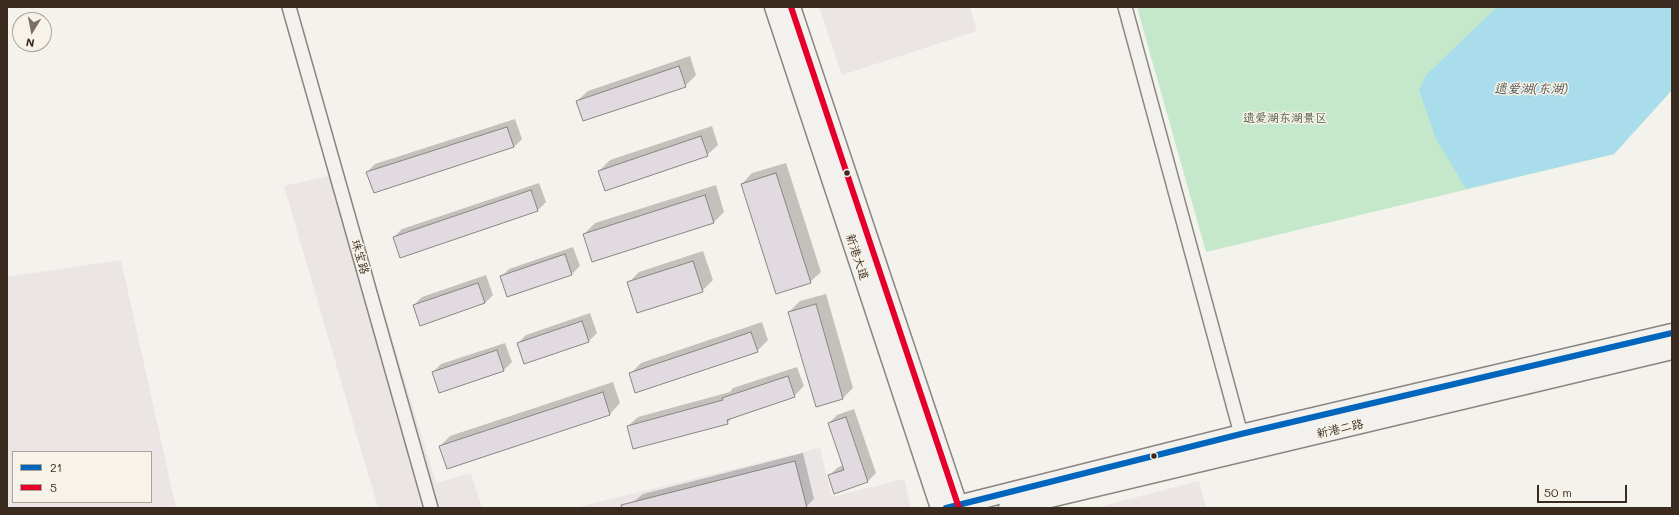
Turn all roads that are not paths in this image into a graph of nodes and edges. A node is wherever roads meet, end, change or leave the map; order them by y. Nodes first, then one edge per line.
1 (289, 7) edge
2 (774, 7) edge
3 (791, 7) edge
4 (1125, 7) edge
5 (1672, 333) edge
6 (1672, 350) edge
7 (1241, 434) junction
8 (954, 507) edge
9 (431, 508) edge
10 (940, 508) edge
11 (1008, 508) edge

1 - 9 street, 珠宝路
2 - 10 main road, 新港大道
3 - 8 main road, 新港大道
4 - 7 street
5 - 7 main road, 新港二路
6 - 11 main road, 新港二路
7 - 8 main road, 新港二路

